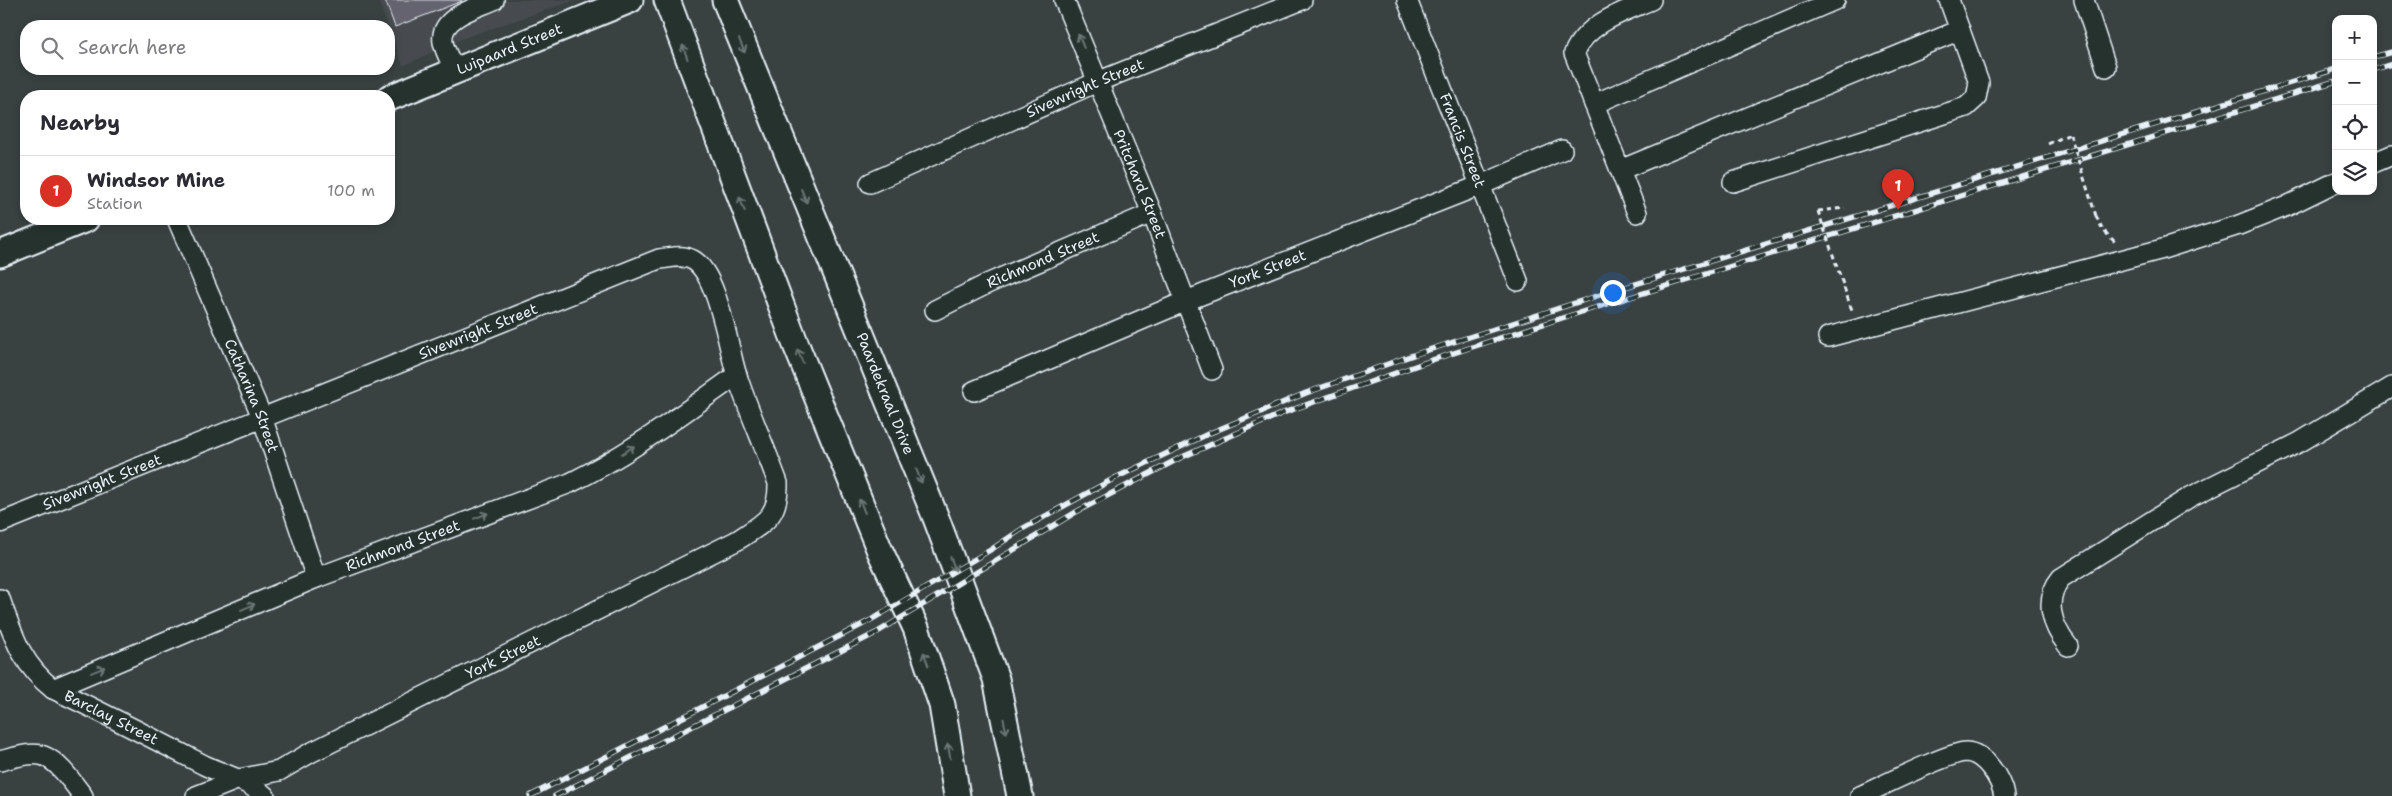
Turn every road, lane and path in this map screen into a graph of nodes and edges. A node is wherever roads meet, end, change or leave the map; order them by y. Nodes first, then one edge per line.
1 (494, 0) edge
2 (630, 0) edge
3 (639, 0) edge
4 (725, 0) edge
5 (1064, 0) edge
6 (1302, 0) edge
7 (1407, 0) edge
8 (1651, 0) edge
9 (1835, 0) edge
10 (1949, 0) edge
11 (2084, 0) edge
12 (674, 2) edge
13 (1960, 30) junction
14 (2106, 67) dead end
15 (455, 71) junction
16 (1097, 82) junction
17 (395, 96) edge
18 (1594, 104) junction
19 (2048, 144) dead end
20 (1562, 150) dead end
21 (2392, 155) edge
22 (2377, 161) edge
23 (1620, 170) junction
24 (1733, 182) dead end
25 (870, 183) dead end
26 (2332, 184) edge
27 (1482, 185) junction
28 (1845, 208) dead end
29 (1152, 213) junction
30 (1637, 213) dead end
31 (71, 225) edge
32 (180, 225) edge
33 (2103, 230) dead end
34 (0, 254) edge
35 (1518, 281) dead end
36 (1186, 301) junction
37 (1850, 305) dead end
38 (936, 310) dead end
39 (1828, 337) dead end
40 (1212, 370) dead end
41 (737, 375) junction
42 (2392, 387) edge
43 (974, 391) dead end
44 (262, 417) junction
45 (0, 522) edge
46 (763, 523) joint
47 (316, 578) junction
48 (0, 598) edge
49 (2068, 646) dead end
50 (53, 688) junction
51 (0, 761) edge
52 (239, 779) junction
53 (83, 796) edge
54 (196, 796) edge
55 (265, 796) edge
56 (957, 796) edge
57 (1020, 796) edge
58 (1860, 796) edge
59 (2004, 796) edge

1 - 15 street
2 - 15 main road, Luipaard Street
3 - 12 main road
4 -> 57 main road, Paardekraal Drive
16 -> 5 street, Pritchard Street
6 - 16 street, Sivewright Street
7 - 27 street, Francis Street
8 - 18 street
9 - 18 street
10 - 13 street
11 - 14 street
56 -> 12 main road
13 - 23 street
13 - 24 street
15 - 17 main road, Luipaard Street
16 - 25 street, Sivewright Street
16 - 29 street, Pritchard Street
18 - 23 street
19 - 33 path, bridge
20 - 27 street, York Street
21 - 22 street
23 - 30 street
26 - 39 street
27 - 35 street, Francis Street
27 - 36 street, York Street
28 - 37 path, bridge
29 - 36 street, Pritchard Street
29 - 38 street, Richmond Street
31 - 34 main road
32 - 44 street, Catharina Street
36 - 40 street, Pritchard Street
36 - 43 street, York Street
41 - 44 street, Sivewright Street
41 - 46 street, Sivewright Street
47 -> 41 street, Richmond Street
42 - 49 street
44 - 45 street, Sivewright Street
44 - 47 street, Catharina Street
46 - 52 street, York Street
50 -> 47 street, Richmond Street
48 - 50 street, Barclay Street
50 - 52 street, Barclay Street
51 - 53 street
52 - 54 street
52 - 55 street, Barclay Street
58 - 59 street

